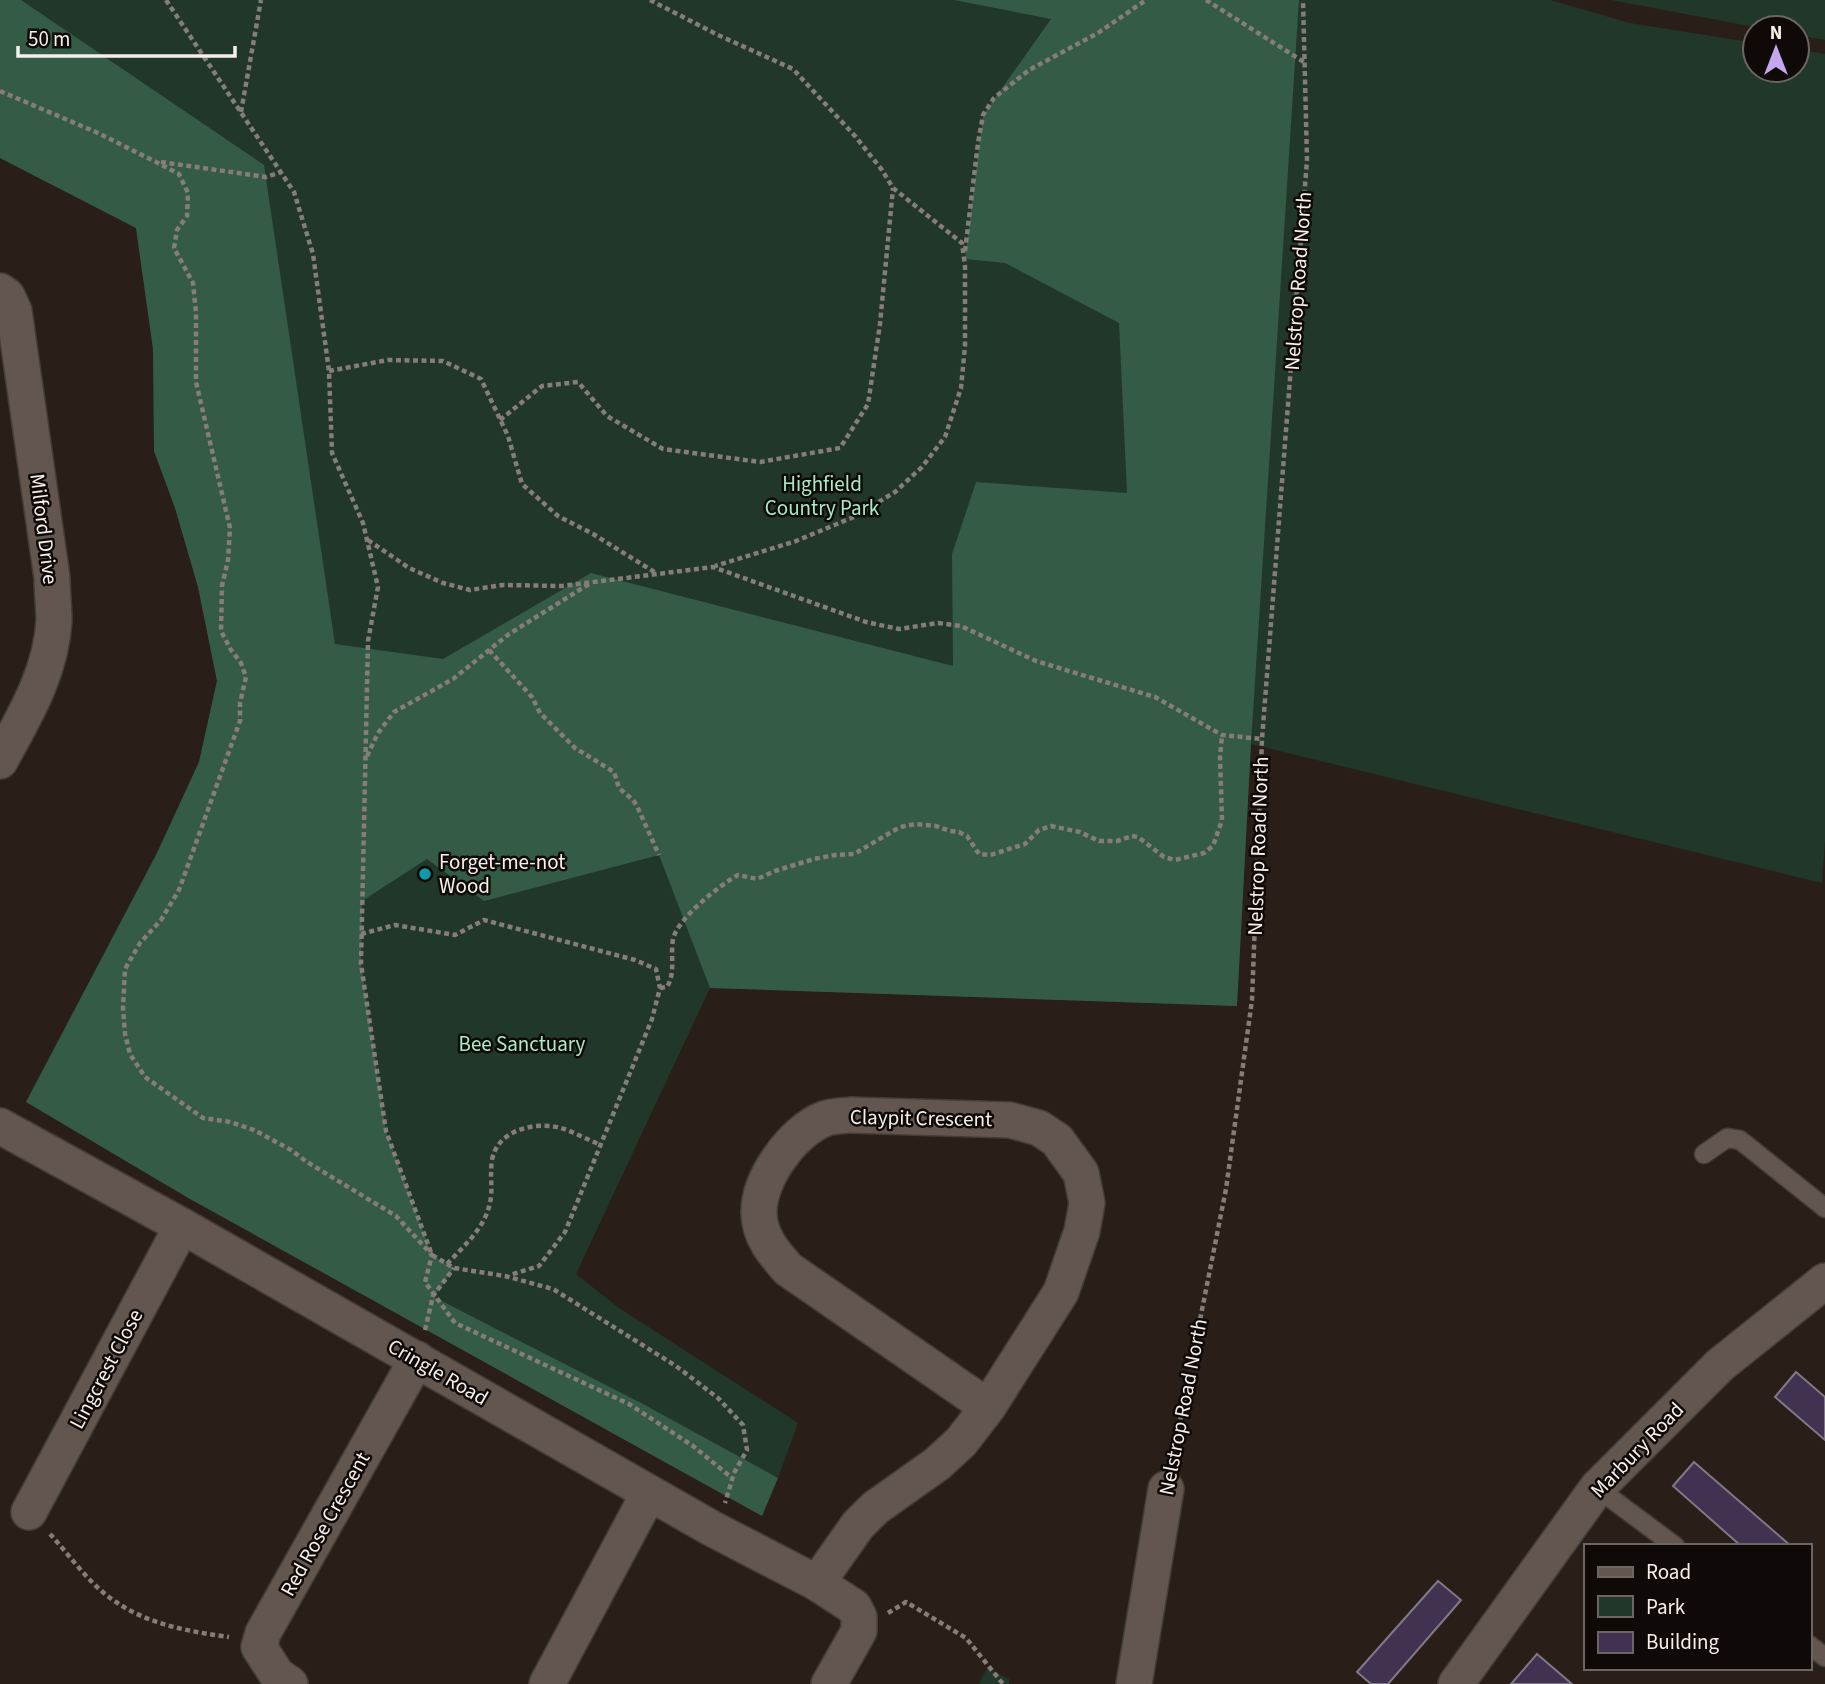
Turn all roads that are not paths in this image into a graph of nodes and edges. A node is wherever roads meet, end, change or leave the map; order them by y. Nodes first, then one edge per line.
1 (0, 291) edge
2 (0, 761) edge
3 (0, 1126) edge
4 (1704, 1154) dead end
5 (1825, 1208) edge
6 (182, 1226) junction
7 (1825, 1281) edge
8 (420, 1347) junction
9 (988, 1407) junction
10 (1597, 1488) junction
11 (1166, 1489) road end
12 (649, 1493) junction
13 (29, 1512) road end
14 (1672, 1544) edge
15 (817, 1583) junction
16 (1463, 1682) edge
17 (289, 1684) edge
18 (547, 1684) edge
19 (829, 1684) edge
20 (1134, 1684) edge

1 - 2 street, Milford Drive
3 - 6 street, Cringle Road
4 - 5 lane
6 - 8 street, Cringle Road
6 - 13 street, Lingcrest Close
7 - 10 street, Marbury Road
8 - 12 street, Cringle Road
8 - 17 street, Red Rose Crescent
9 - 9 street, Claypit Crescent
9 - 15 street, Claypit Crescent
10 - 14 lane
10 - 16 street, Marbury Road
11 - 20 street, Nelstrop Road North
12 - 15 street, Cringle Road
12 - 18 street
15 - 19 street, Cringle Road

